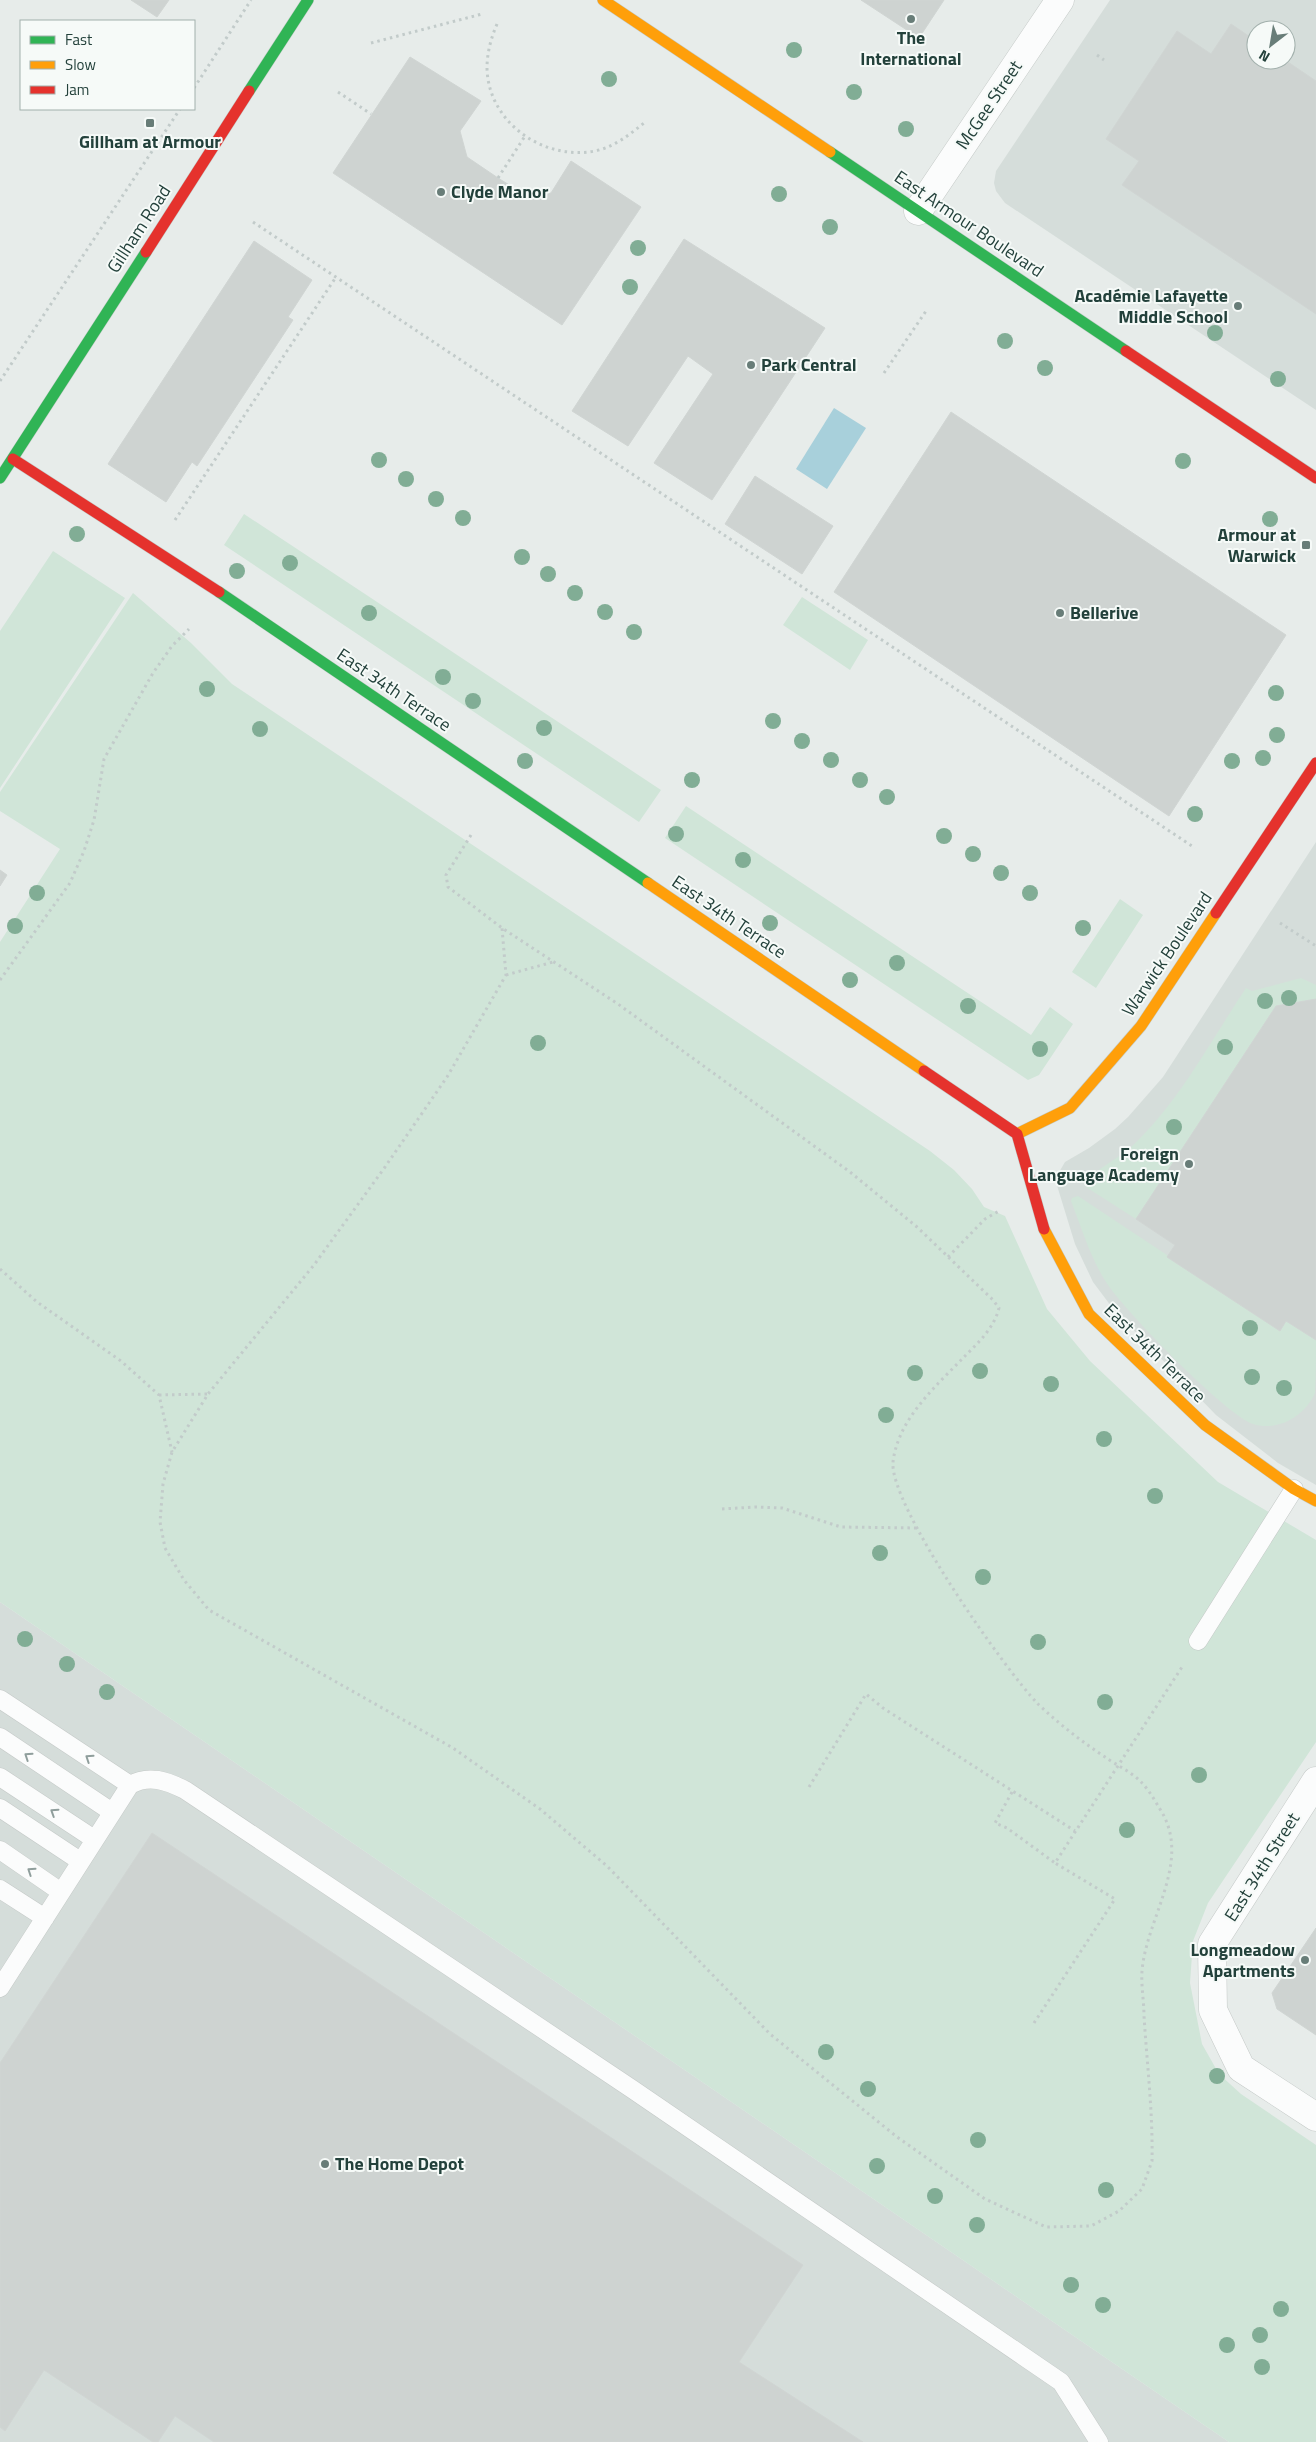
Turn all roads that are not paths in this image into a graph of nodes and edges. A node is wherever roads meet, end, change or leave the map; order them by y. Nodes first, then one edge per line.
1 (308, 0) edge
2 (603, 0) edge
3 (1060, 0) edge
4 (918, 211) junction
5 (13, 459) junction
6 (0, 478) edge
7 (1316, 478) edge
8 (1316, 763) edge
9 (1017, 1134) junction
10 (1294, 1489) junction
11 (1316, 1501) edge
12 (1198, 1641) road end
13 (0, 1699) edge
14 (0, 1737) edge
15 (0, 1777) edge
16 (1316, 1781) edge
17 (130, 1785) junction
18 (0, 1808) edge
19 (112, 1812) junction
20 (94, 1839) junction
21 (0, 1850) edge
22 (80, 1861) junction
23 (0, 1889) edge
24 (61, 1892) junction
25 (45, 1918) junction
26 (0, 1988) edge
27 (1316, 2117) edge
28 (1099, 2442) edge

1 - 5 street, Gillham Road
2 - 4 street, East Armour Boulevard
3 - 4 street, McGee Street
4 - 7 street, East Armour Boulevard
5 - 6 street, Gillham Road
5 - 9 street, East 34th Terrace
8 - 9 street, Warwick Boulevard
9 - 10 street, East 34th Terrace
10 - 11 street, East 34th Terrace
10 - 12 lane
17 -> 13 lane
19 -> 14 lane
20 -> 15 lane
16 - 27 street, East 34th Street
17 - 19 lane
17 - 28 lane
18 - 22 lane
19 - 20 lane
20 - 22 lane
24 -> 21 lane
22 - 24 lane
23 - 25 lane
24 - 25 lane
25 - 26 lane

